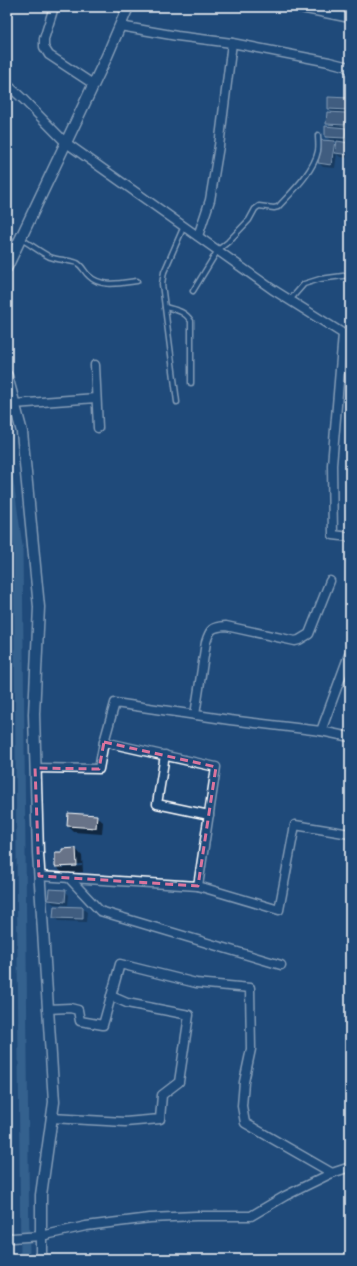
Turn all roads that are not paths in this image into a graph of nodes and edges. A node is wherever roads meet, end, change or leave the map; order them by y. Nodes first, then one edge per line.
1 (54, 7) edge
2 (128, 7) edge
3 (296, 7) edge
4 (350, 18) edge
5 (120, 26) junction
6 (232, 43) junction
7 (350, 70) edge
8 (93, 84) junction
9 (7, 85) edge
10 (318, 135) dead end
11 (65, 142) junction
12 (184, 226) junction
13 (198, 236) junction
14 (20, 238) junction
15 (218, 250) junction
16 (7, 267) edge
17 (350, 275) edge
18 (137, 281) dead end
19 (193, 291) dead end
20 (289, 300) junction
21 (165, 307) junction
22 (347, 336) edge
23 (94, 364) dead end
24 (7, 376) edge
25 (191, 383) dead end
26 (96, 398) junction
27 (177, 402) dead end
28 (14, 404) junction
29 (98, 428) dead end
30 (350, 537) edge
31 (330, 581) dead end
32 (350, 652) edge
33 (195, 715) junction
34 (321, 731) junction
35 (350, 736) edge
36 (104, 742) junction
37 (165, 756) junction
38 (36, 768) junction
39 (209, 816) junction
40 (350, 834) edge
41 (39, 876) junction
42 (69, 878) junction
43 (198, 886) junction
44 (281, 965) dead end
45 (111, 996) junction
46 (47, 1009) junction
47 (51, 1118) junction
48 (350, 1167) edge
49 (332, 1173) junction
50 (37, 1236) junction
51 (9, 1237) edge
52 (41, 1259) edge

1 - 8 street
2 - 5 street
3 - 4 street
5 - 6 street
5 - 8 street
6 - 7 street
6 - 13 street
8 - 11 street
9 - 11 street
10 - 15 lane
11 - 12 street
11 - 14 street
12 - 13 street
12 - 21 lane
13 - 15 street
14 - 16 street
14 - 18 lane
15 - 19 lane
15 - 20 street
17 - 20 lane
20 - 22 street
21 - 25 lane
21 - 27 lane
22 - 30 street
23 - 26 street
24 - 28 street
26 - 28 street
26 - 29 street
28 - 38 street
31 - 33 street
32 - 34 street
33 - 34 street
33 - 36 street
34 - 35 street
36 - 37 street
36 - 38 street
37 - 39 street
37 - 39 street
38 - 41 street
39 - 43 street
40 - 43 street
41 - 42 street
41 - 46 street
42 - 43 street
42 - 44 street
45 - 46 street
45 - 47 street
45 - 49 street
46 - 47 street
47 - 50 street
48 - 49 street
49 - 50 street
50 - 51 street
50 - 52 street

